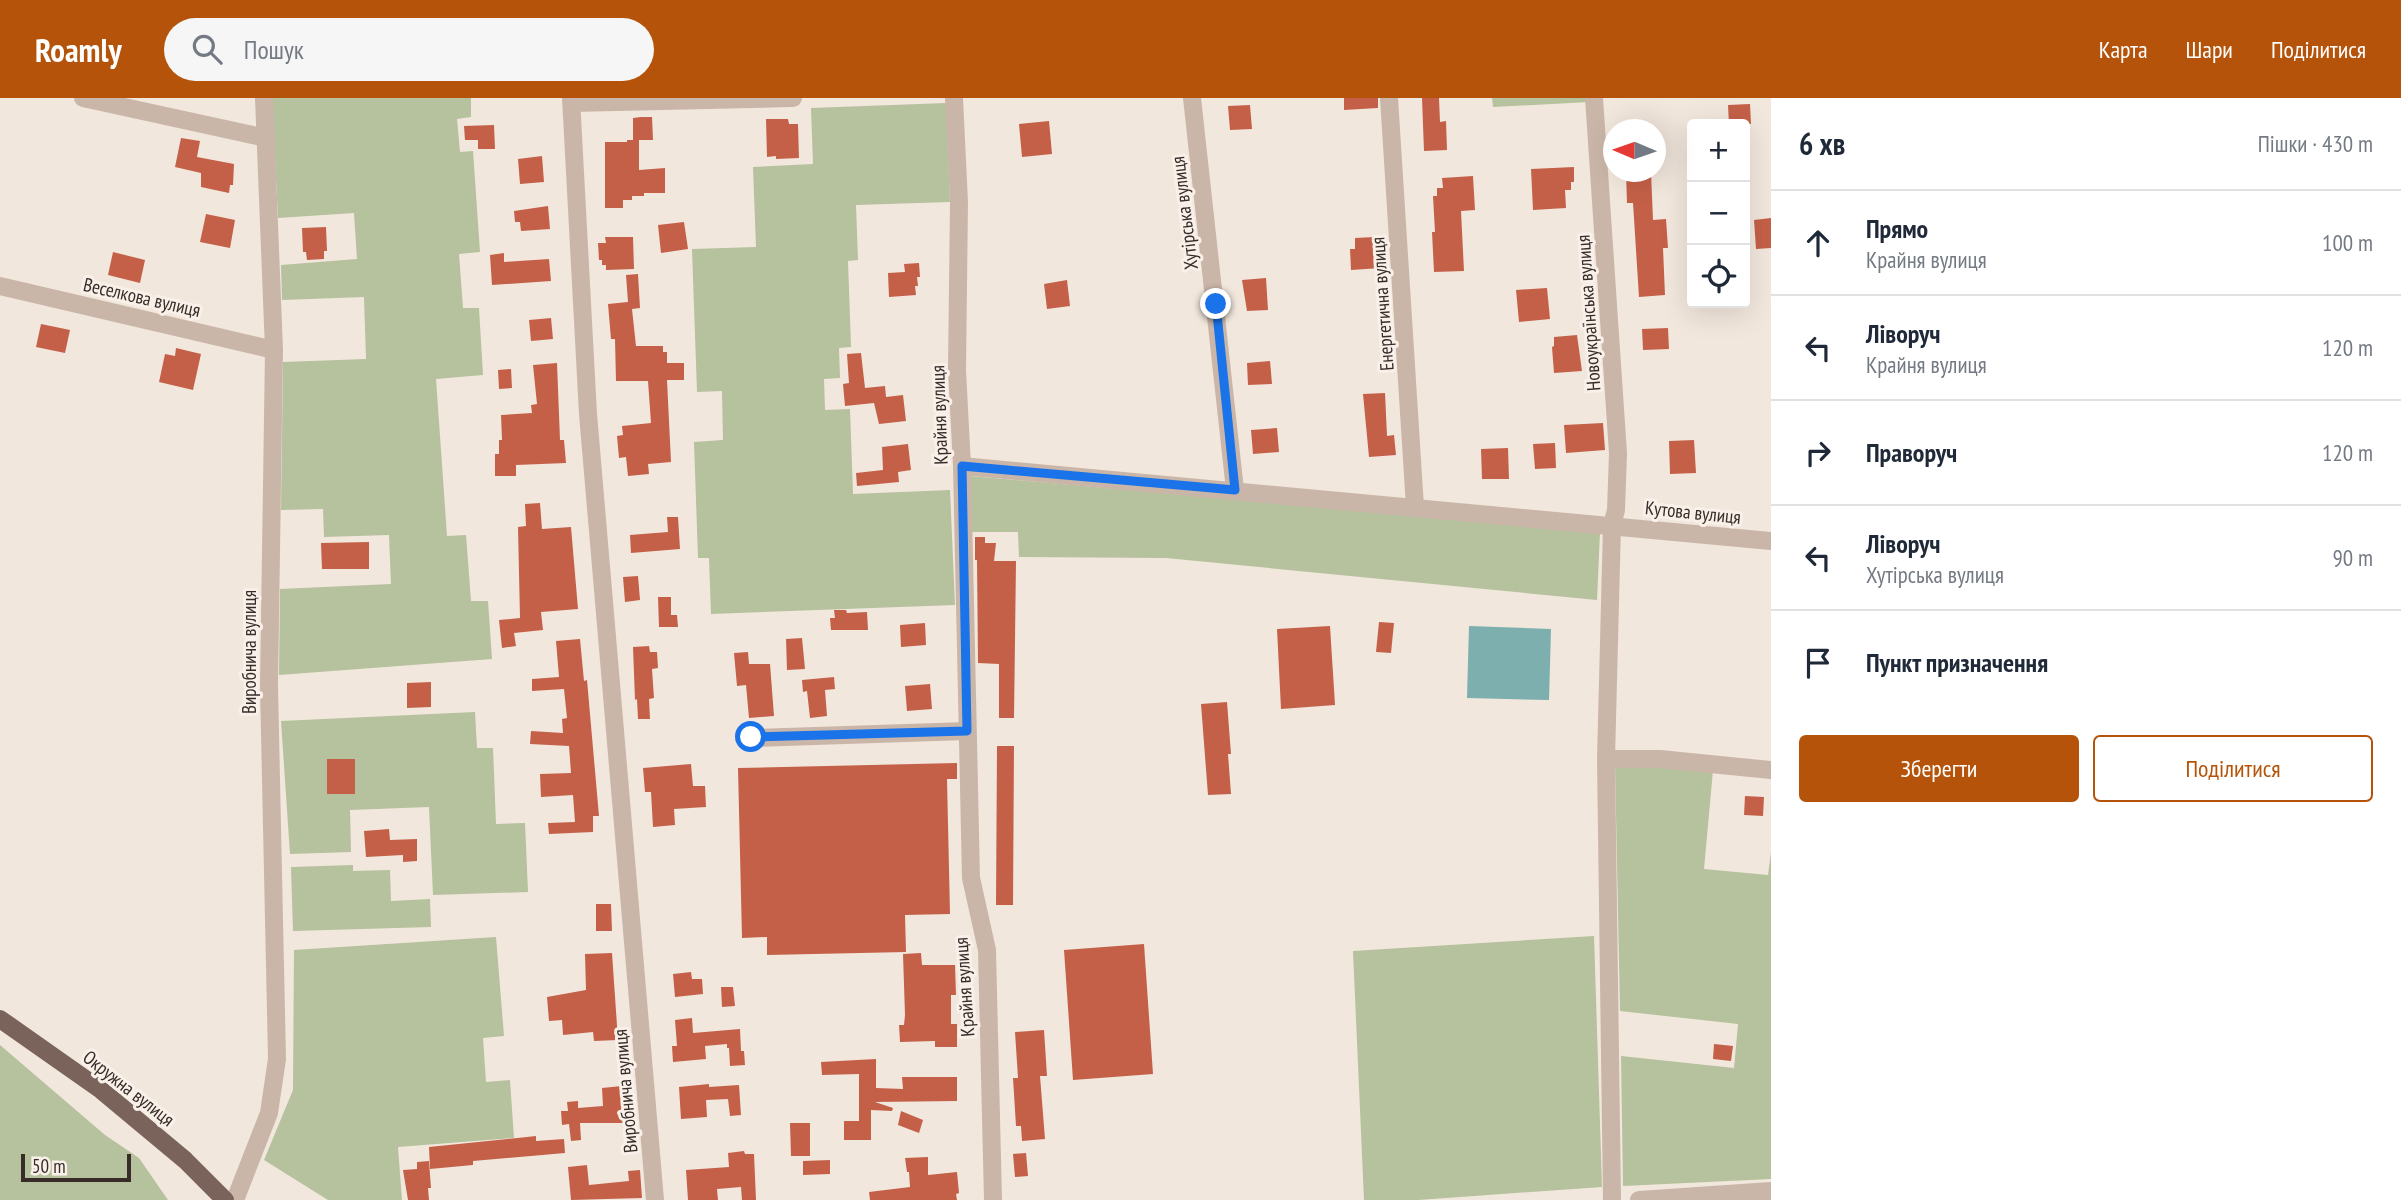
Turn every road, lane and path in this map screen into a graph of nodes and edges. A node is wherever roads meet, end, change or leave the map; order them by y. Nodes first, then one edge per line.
1 (83, 98) edge
2 (264, 98) edge
3 (793, 98) edge
4 (954, 98) edge
5 (1192, 98) edge
6 (1389, 98) edge
7 (1594, 98) edge
8 (571, 101) edge
9 (265, 138) junction
10 (0, 286) edge
11 (274, 349) junction
12 (962, 466) junction
13 (1235, 490) junction
14 (1415, 507) junction
15 (1612, 525) junction
16 (1771, 541) edge
17 (967, 731) junction
18 (751, 737) dead end
19 (1606, 758) junction
20 (1771, 770) edge
21 (0, 1018) edge
22 (1771, 1191) edge
23 (225, 1200) edge
24 (235, 1200) edge
25 (655, 1200) edge
26 (993, 1200) edge
27 (1612, 1200) edge
28 (1639, 1200) edge

1 - 9 street
2 - 9 street, Виробнича вулиця
3 - 8 street
4 - 12 street, Крайня вулиця
5 - 13 street, Хутірська вулиця
6 - 14 street, Енергетична вулиця
7 - 15 street, Новоукраїнська вулиця
8 - 25 street, Виробнича вулиця
9 - 11 street, Виробнича вулиця
10 - 11 street, Веселкова вулиця
11 - 24 street, Виробнича вулиця
12 - 13 street, Кутова вулиця
12 - 17 street, Крайня вулиця
13 - 14 street, Кутова вулиця
14 - 15 street, Кутова вулиця
15 - 16 street, Кутова вулиця
15 - 19 street, Новоукраїнська вулиця
17 - 18 street
17 - 26 street, Крайня вулиця
19 - 20 street
19 - 27 street, Новоукраїнська вулиця
21 - 23 main road, Окружна вулиця
22 - 28 street

